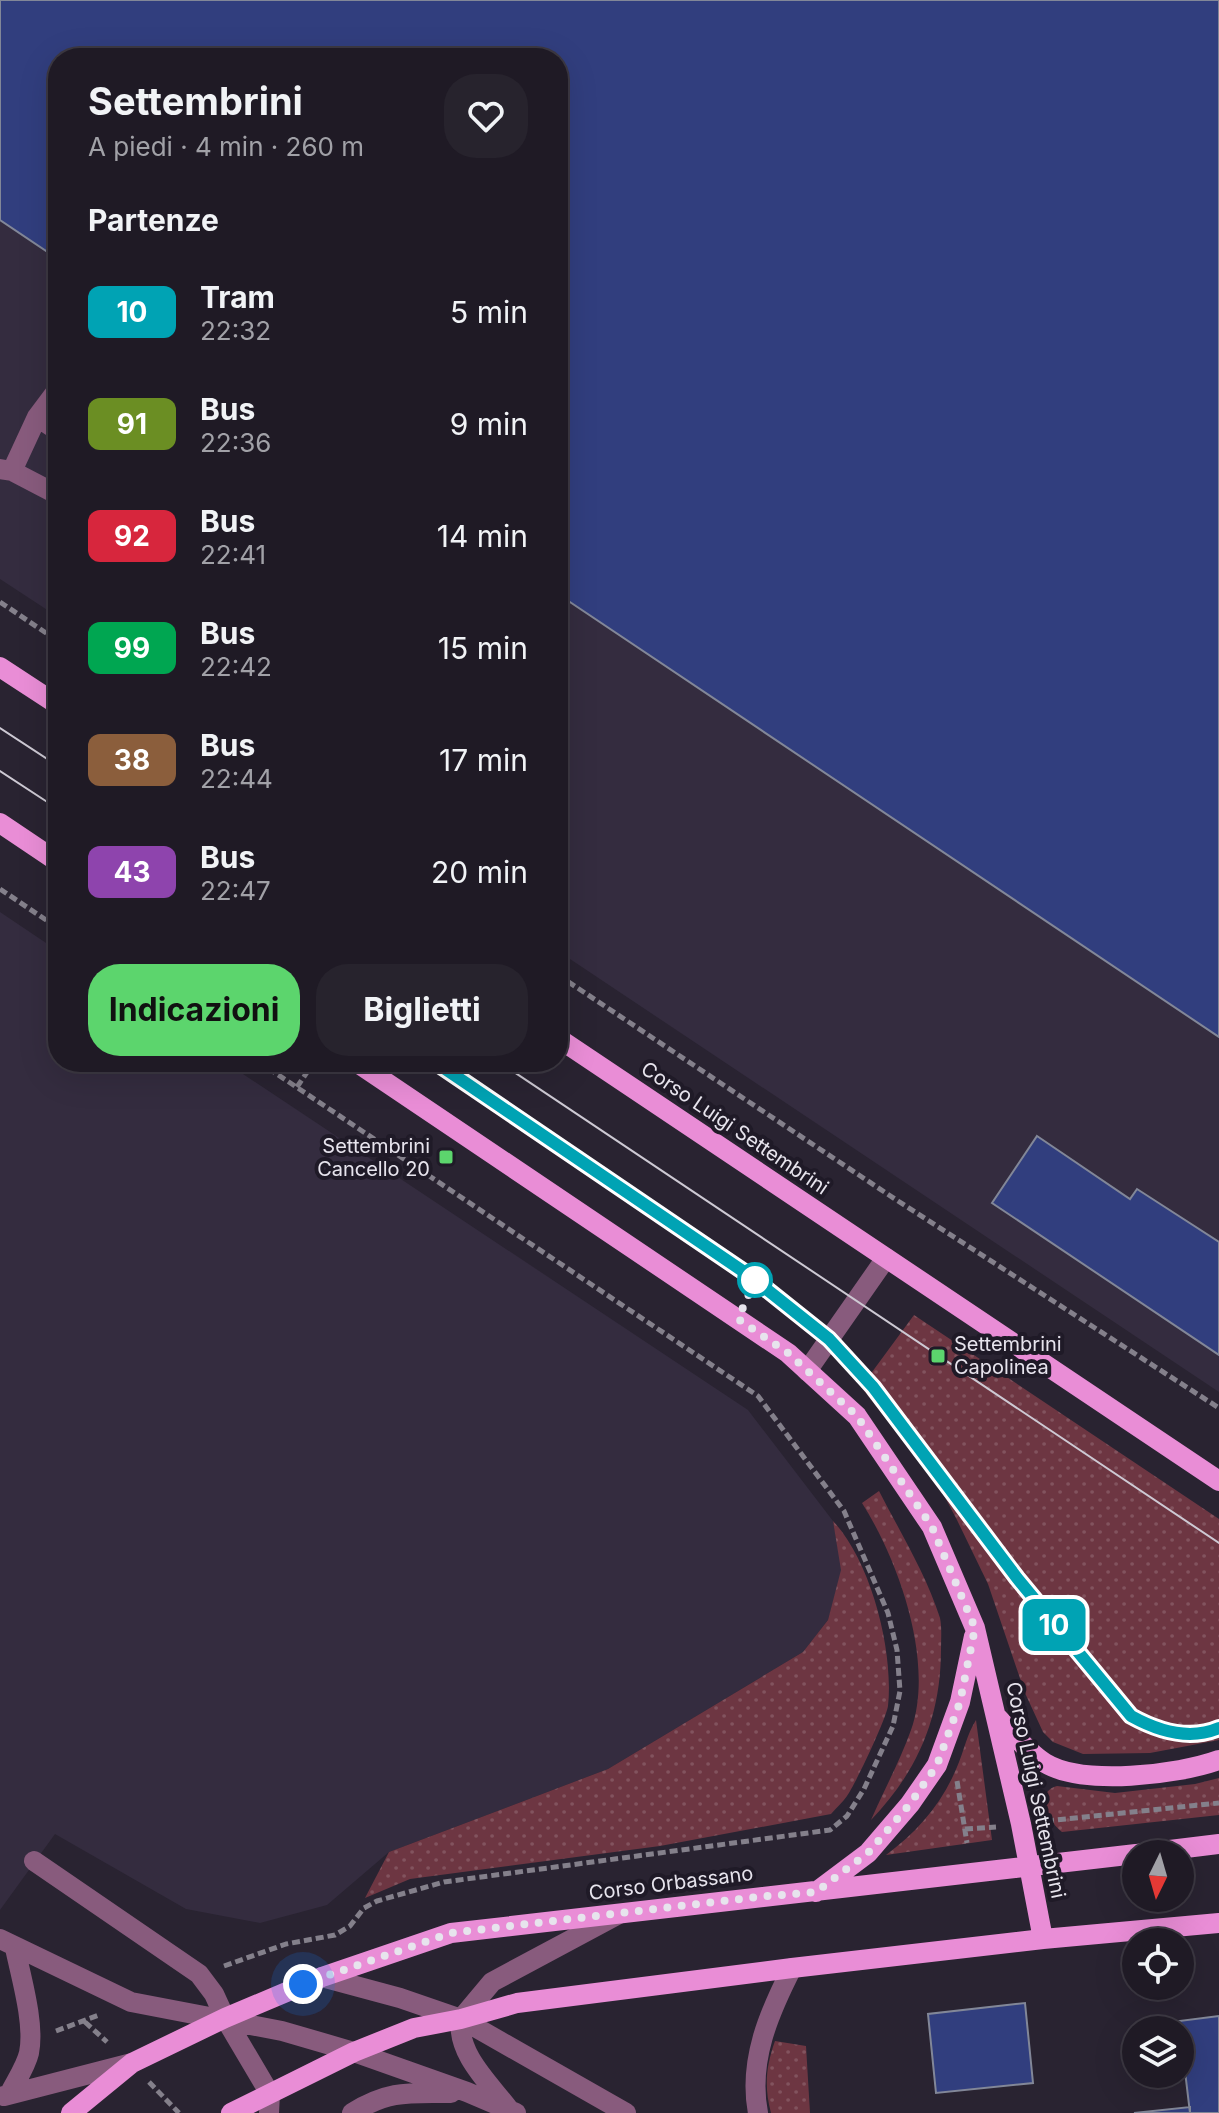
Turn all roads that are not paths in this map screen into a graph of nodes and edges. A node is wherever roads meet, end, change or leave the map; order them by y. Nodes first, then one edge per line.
1 (48, 402) edge
2 (37, 417) junction
3 (48, 424) edge
4 (6, 470) edge
5 (48, 490) edge
6 (0, 667) edge
7 (48, 698) edge
8 (0, 823) edge
9 (48, 855) edge
10 (568, 1045) edge
11 (371, 1072) edge
12 (886, 1258) junction
13 (807, 1371) junction
14 (1219, 1481) edge
15 (975, 1628) junction
16 (996, 1716) junction
17 (1219, 1760) edge
18 (1219, 1844) edge
19 (1194, 1847) edge
20 (1122, 1856) edge
21 (34, 1861) dead end
22 (1029, 1868) junction
23 (816, 1892) junction
24 (619, 1914) junction
25 (1219, 1923) edge
26 (1043, 1939) junction
27 (7, 1943) edge
28 (792, 1968) junction
29 (322, 1977) junction
30 (225, 2018) junction
31 (461, 2019) junction
32 (354, 2052) junction
33 (132, 2063) junction
34 (467, 2092) junction
35 (5, 2096) edge
36 (269, 2104) edge
37 (512, 2111) edge
38 (71, 2113) edge
39 (231, 2113) edge
40 (352, 2113) edge
41 (626, 2113) edge
42 (758, 2113) edge

1 - 2 street
2 - 3 street
2 - 4 street
4 - 5 street
6 - 7 main road
8 - 9 main road
10 - 12 main road, Corso Luigi Settembrini
11 - 13 main road, Corso Luigi Settembrini
12 - 13 street
12 - 14 main road, Corso Luigi Settembrini
13 - 15 main road, Corso Luigi Settembrini
15 - 16 main road, Corso Luigi Settembrini
15 - 23 main road
16 - 17 main road
16 - 22 main road, Corso Luigi Settembrini
18 - 19 main road, Corso Orbassano
20 - 22 main road, Corso Orbassano
21 - 30 street
22 - 23 main road, Corso Orbassano
22 - 26 main road, Corso Luigi Settembrini
23 - 24 main road, Corso Orbassano
24 - 29 main road, Corso Orbassano
24 - 31 street
25 - 26 main road
26 - 28 main road
27 - 30 street
27 - 35 street
28 - 31 main road
28 - 42 street
29 - 30 main road, Corso Orbassano
29 - 31 street
30 - 32 street
30 - 33 main road, Corso Orbassano
30 - 36 street
31 - 32 main road
31 - 37 street
31 - 41 street
32 - 34 street
32 - 36 main road
33 - 35 street, Corso Orbassano
33 - 38 main road, Corso Orbassano
34 - 37 street
34 - 40 street
36 - 39 main road

